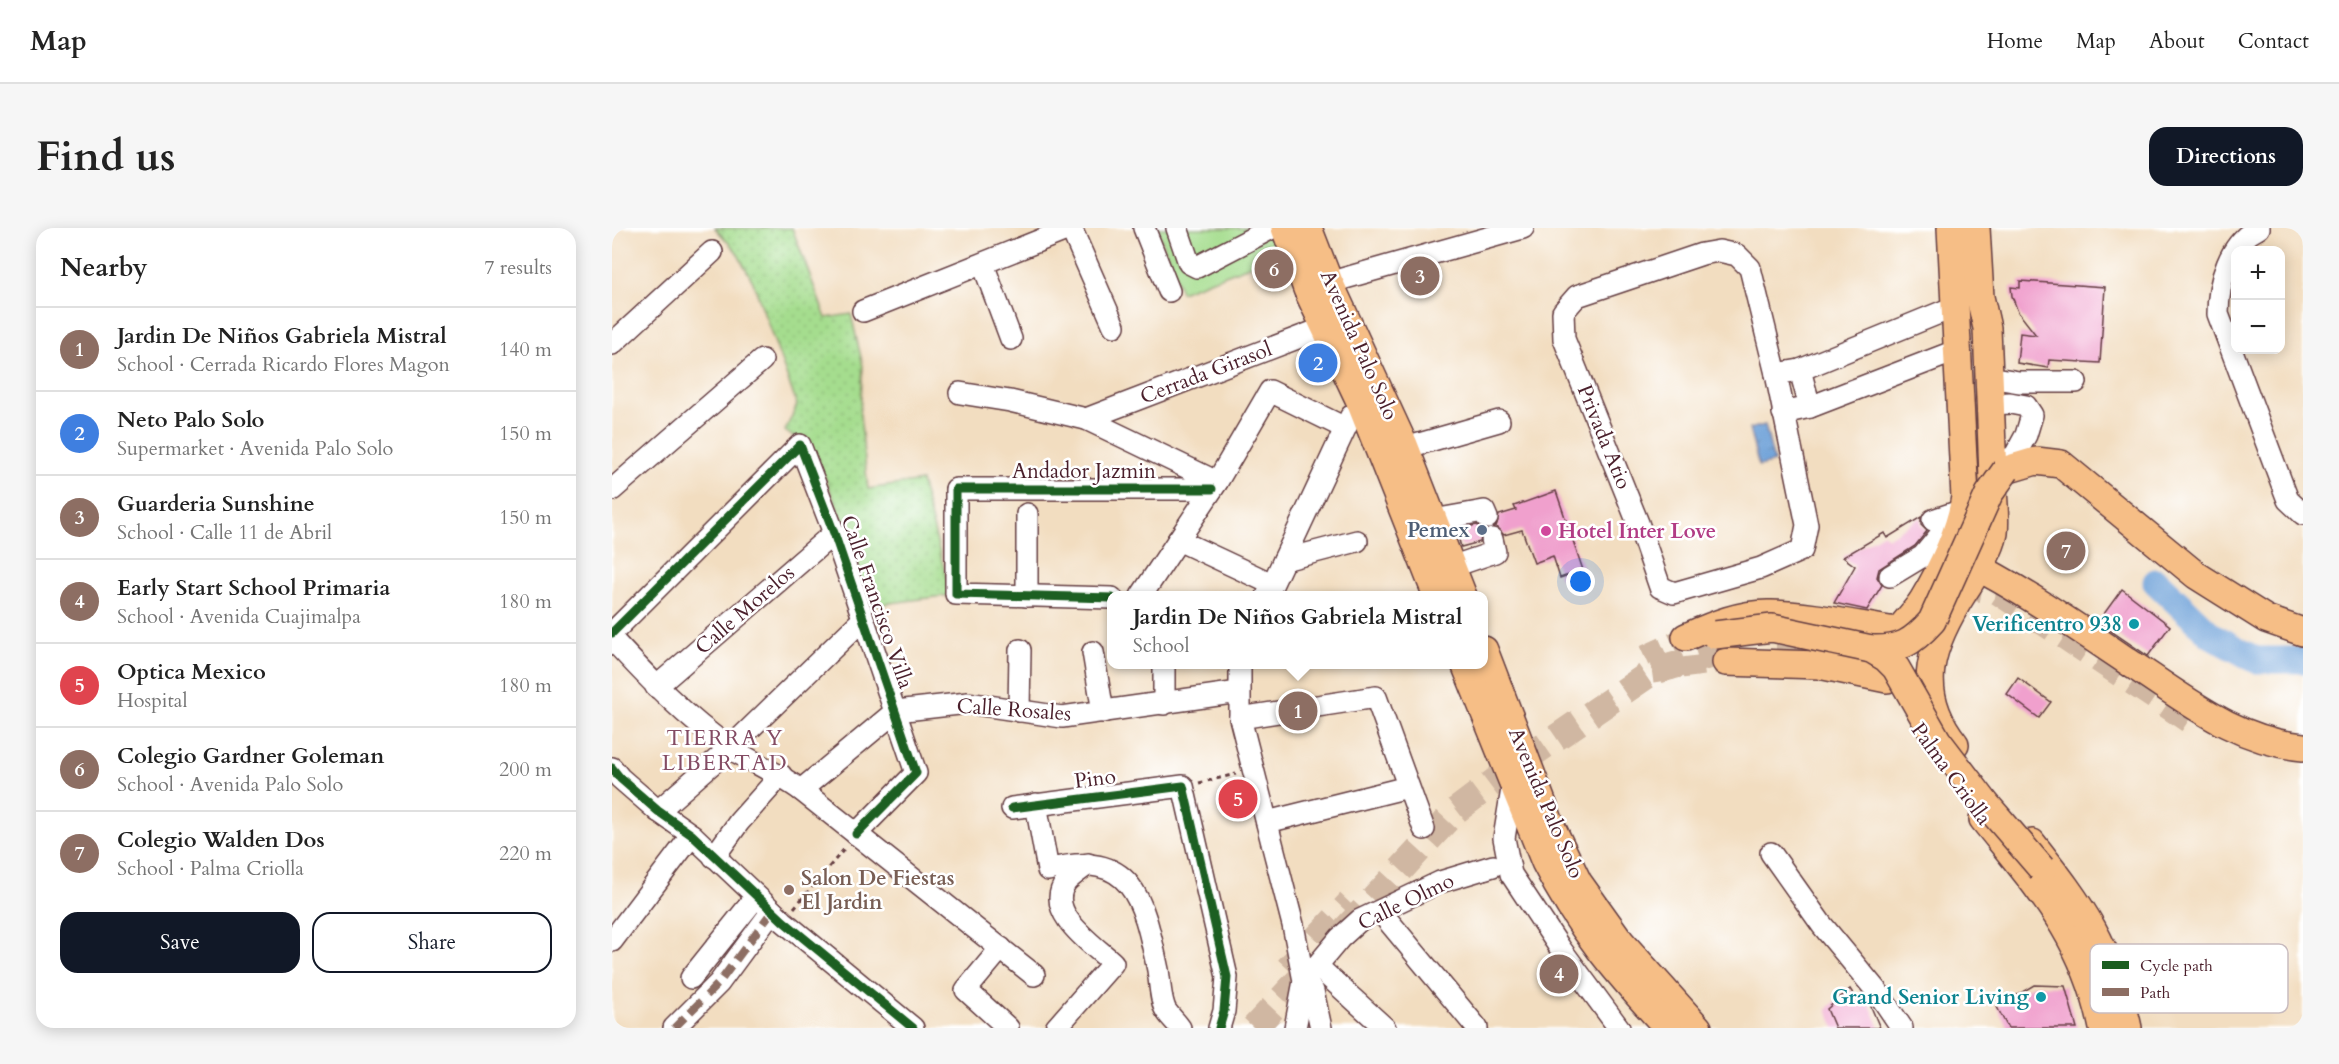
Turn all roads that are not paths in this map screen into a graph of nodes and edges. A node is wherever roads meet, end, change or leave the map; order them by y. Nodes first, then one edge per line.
1 (1071, 228) edge
2 (1144, 228) edge
3 (1177, 228) edge
4 (1272, 228) edge
5 (1285, 228) edge
6 (1308, 228) edge
7 (1523, 228) edge
8 (1951, 228) edge
9 (1976, 228) edge
10 (2259, 228) edge
11 (712, 252) dead end
12 (983, 264) junction
13 (1318, 286) junction
14 (1169, 291) dead end
15 (1954, 307) junction
16 (862, 311) dead end
17 (1114, 326) dead end
18 (1326, 327) junction
19 (1011, 339) dead end
20 (612, 344) edge
21 (1958, 350) junction
22 (762, 360) dead end
23 (1800, 370) junction
24 (1776, 374) junction
25 (1370, 375) junction
26 (2076, 381) dead end
27 (960, 393) dead end
28 (1985, 395) junction
29 (1359, 399) junction
30 (1810, 407) junction
31 (1783, 413) junction
32 (1086, 419) junction
33 (1499, 421) dead end
34 (1345, 428) junction
35 (1405, 448) junction
36 (1992, 463) junction
37 (1215, 485) junction
38 (612, 490) edge
39 (1027, 514) dead end
40 (2303, 514) edge
41 (1433, 520) junction
42 (834, 533) junction
43 (1948, 536) junction
44 (1178, 540) junction
45 (1357, 541) dead end
46 (1284, 560) junction
47 (1451, 567) junction
48 (1890, 576) dead end
49 (1971, 580) junction
50 (1270, 590) edge
51 (1144, 591) edge
52 (1435, 591) edge
53 (1461, 591) edge
54 (1027, 596) junction
55 (1107, 598) edge
56 (862, 619) junction
57 (1896, 631) junction
58 (2303, 632) edge
59 (612, 633) edge
60 (612, 639) edge
61 (1776, 648) tunnel mouth
62 (1871, 649) junction
63 (1020, 650) dead end
64 (1721, 650) junction
65 (1093, 652) dead end
66 (1488, 660) edge
67 (1164, 669) edge
68 (1240, 669) edge
69 (1467, 669) edge
70 (1887, 679) junction
71 (656, 687) junction
72 (1239, 692) junction
73 (1164, 704) junction
74 (896, 711) junction
75 (1019, 711) junction
76 (1103, 712) junction
77 (1240, 718) junction
78 (2200, 726) tunnel mouth
79 (2303, 747) edge
80 (730, 748) junction
81 (2303, 755) edge
82 (1950, 757) junction
83 (781, 776) junction
84 (615, 779) edge
85 (1513, 783) junction
86 (1408, 787) junction
87 (801, 790) junction
88 (1036, 804) junction
89 (1012, 808) dead end
90 (658, 811) junction
91 (1266, 822) junction
92 (1424, 829) dead end
93 (856, 834) junction
94 (692, 836) junction
95 (1771, 853) dead end
96 (714, 856) junction
97 (1088, 864) junction
98 (1494, 866) dead end
99 (2070, 891) junction
100 (756, 897) junction
101 (1380, 911) junction
102 (777, 916) junction
103 (612, 941) edge
104 (2102, 944) edge
105 (1001, 948) junction
106 (1310, 974) junction
107 (1034, 975) dead end
108 (691, 978) dead end
109 (2090, 979) edge
110 (1655, 997) junction
111 (2099, 1013) edge
112 (2124, 1013) edge
113 (674, 1028) edge
114 (913, 1028) edge
115 (1005, 1028) edge
116 (1056, 1028) edge
117 (1180, 1028) edge
118 (1220, 1028) edge
119 (1295, 1028) edge
120 (1311, 1028) edge
121 (1321, 1028) edge
122 (1385, 1028) edge
123 (1477, 1028) edge
124 (1619, 1028) edge
125 (1668, 1028) edge
126 (1698, 1028) edge
127 (1902, 1028) edge
128 (2103, 1028) edge
129 (2128, 1028) edge

1 - 12 street
1 - 17 street
2 - 14 street
3 - 4 street
5 - 13 main road, Avenida Palo Solo
6 - 13 main road, Avenida Palo Solo
7 - 13 street
8 - 15 main road
9 - 28 main road, Palma Criolla
10 - 40 street
11 - 20 street
12 - 16 street
12 - 19 street
13 - 18 main road, Avenida Palo Solo
13 - 25 main road, Avenida Palo Solo
15 - 21 main road
15 - 23 street
18 - 29 main road, Avenida Palo Solo
18 - 32 street, Cerrada Girasol
21 - 30 street
21 - 43 main road
22 - 38 street
23 - 24 street
23 - 30 street
24 - 31 street, Privada Atio
24 - 31 street, Privada Atio
25 - 29 street
25 - 35 main road, Avenida Palo Solo
26 - 28 street
27 - 32 street
28 - 36 main road, Palma Criolla
28 - 36 street
29 - 34 street
29 - 52 main road, Avenida Palo Solo
30 - 31 street
32 - 37 street
33 - 35 street
34 - 37 street
34 - 46 street
35 - 41 main road, Avenida Palo Solo
36 - 49 main road, Palma Criolla
37 - 44 street
37 - 54 street, Andador Jazmin
39 - 54 street
41 - 47 main road, Avenida Palo Solo
41 - 47 street
42 - 56 street, Calle Francisco Villa
42 - 59 street, Calle Francisco Villa
42 - 71 street, Calle Morelos
43 - 48 street
43 - 49 main road
43 - 57 main road
44 - 50 street
44 - 51 street
45 - 46 street
46 - 50 street
47 - 53 main road, Avenida Palo Solo
49 - 79 main road
49 - 82 main road, Palma Criolla
54 - 55 street
56 - 74 street, Calle Francisco Villa
56 - 80 street
57 - 64 main road
57 - 70 main road
58 - 62 main road, bridge
60 - 71 street
61 - 64 main road
62 - 64 main road, bridge
62 - 99 main road, bridge
63 - 75 street
64 - 70 main road
65 - 76 street
66 - 110 main road, Avenida Palo Solo
67 - 73 street
68 - 72 street
69 - 85 main road, Avenida Palo Solo
70 - 82 main road, Palma Criolla
71 - 80 street
72 - 73 street, Calle Rosales
72 - 77 street
73 - 76 street, Calle Rosales
74 - 75 street, Calle Rosales
74 - 87 street
74 - 93 street, Calle Francisco Villa
75 - 76 street, Calle Rosales
77 - 86 street
77 - 91 street
78 - 81 main road
80 - 83 street
80 - 90 street
82 - 99 main road, Palma Criolla
82 - 109 main road, Palma Criolla
83 - 87 street
83 - 96 street
84 - 90 street
85 - 110 main road, Avenida Palo Solo
85 - 124 street
86 - 91 street
86 - 92 street
87 - 93 street
88 - 89 street, Pino
88 - 97 street
88 - 118 street, Pino
90 - 94 street
91 - 106 street
93 - 105 street
94 - 96 street
94 - 103 street
95 - 127 street
96 - 100 street
97 - 116 street
97 - 117 street
98 - 101 street, Calle Olmo
99 - 104 main road, Palma Criolla
100 - 102 street
100 - 108 street
101 - 106 street, Calle Olmo
101 - 123 street
102 - 113 street
102 - 114 street
105 - 107 street
105 - 115 street
106 - 119 street
106 - 120 street
106 - 121 street
106 - 122 street
110 - 125 main road, Avenida Palo Solo
110 - 126 main road, Avenida Palo Solo
111 - 128 main road, Palma Criolla
112 - 129 main road, Palma Criolla

